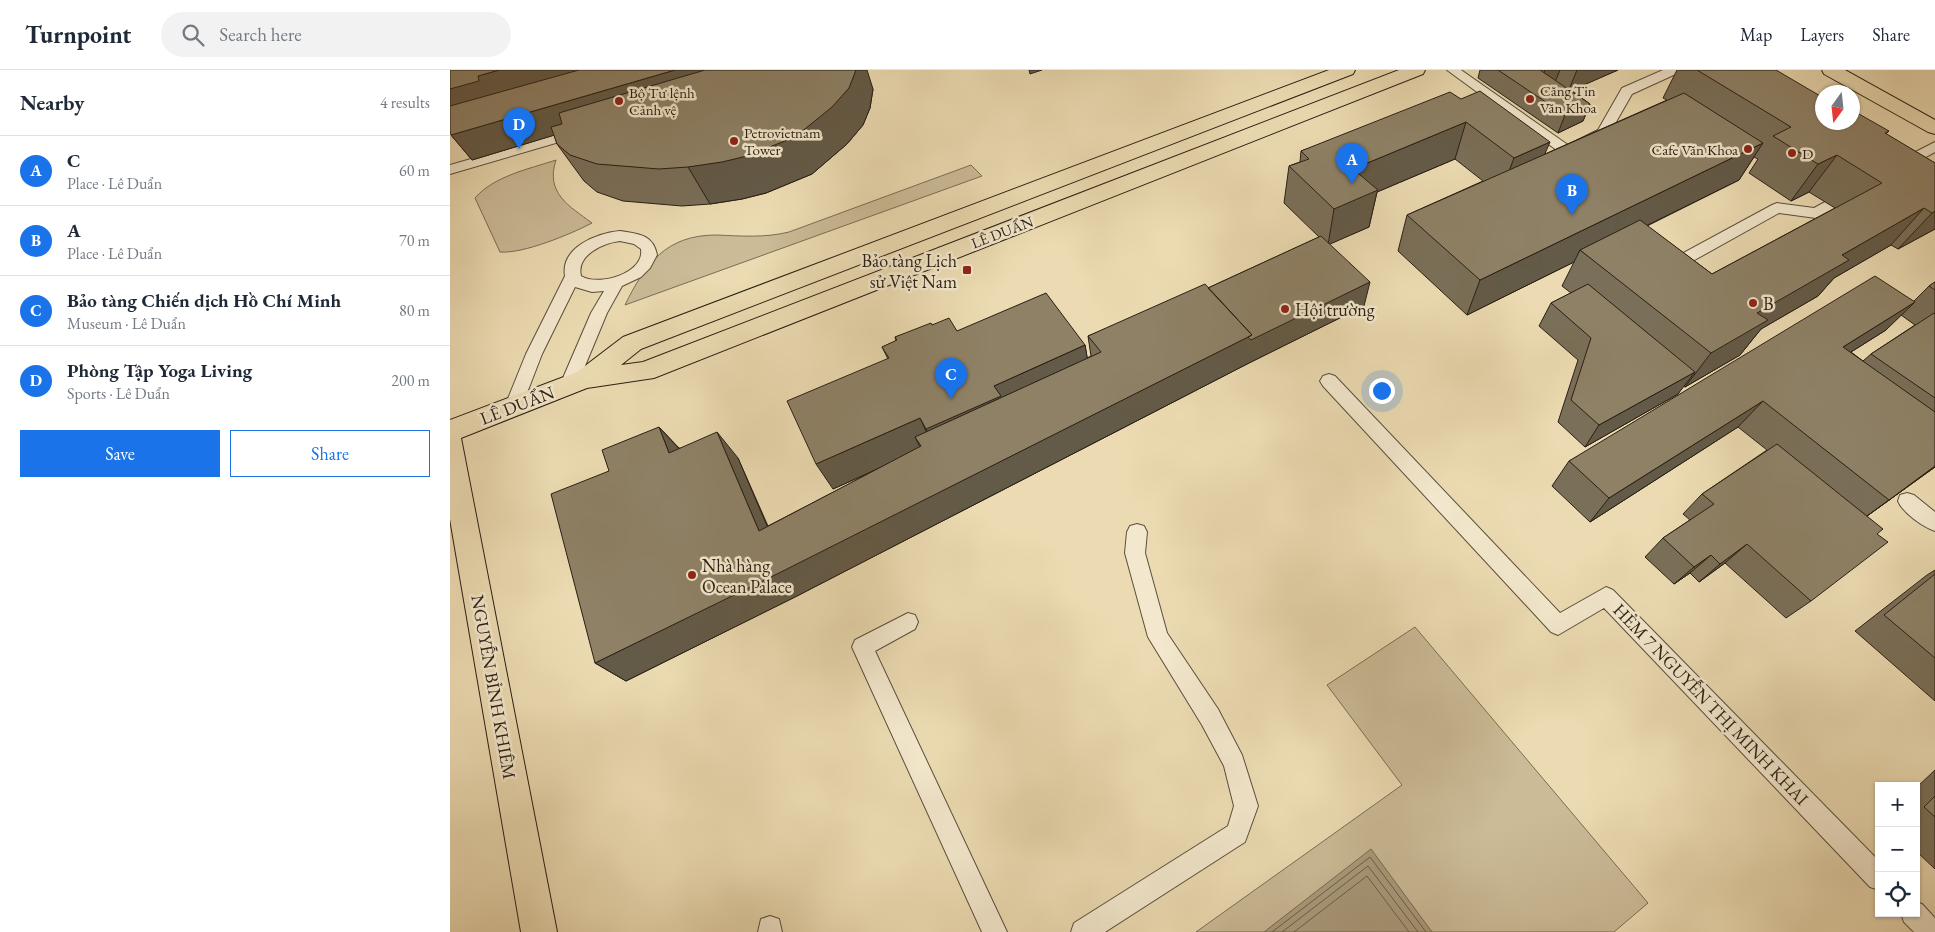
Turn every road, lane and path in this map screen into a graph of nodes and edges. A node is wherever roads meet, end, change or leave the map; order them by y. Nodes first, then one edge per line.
1 (1346, 70) edge
2 (1416, 70) edge
3 (1453, 70) edge
4 (1674, 70) edge
5 (1831, 70) edge
6 (592, 128) edge
7 (1935, 128) edge
8 (1187, 130) junction
9 (1935, 146) edge
10 (1208, 151) junction
11 (450, 170) edge
12 (1889, 172) edge
13 (1865, 186) edge
14 (1668, 268) edge
15 (573, 276) junction
16 (616, 284) junction
17 (1329, 381) dead end
18 (576, 382) junction
19 (514, 406) junction
20 (450, 431) edge
21 (450, 442) edge
22 (1907, 501) edge
23 (1935, 523) edge
24 (1137, 532) dead end
25 (908, 622) dead end
26 (1875, 874) edge
27 (1917, 917) edge
28 (539, 932) edge
29 (995, 932) edge
30 (1083, 932) edge
31 (1931, 932) edge

1 - 8 main road, LÊ DUẨN
2 - 10 main road, LÊ DUẨN
3 - 4 lane
5 - 7 main road
6 - 11 lane
8 - 10 main road
8 - 18 main road, LÊ DUẨN
9 - 12 lane
10 - 18 main road, LÊ DUẨN
13 - 14 lane
15 - 16 lane
15 - 16 lane
15 - 19 lane
16 - 18 lane
17 - 26 lane, HẺM 7 NGUYỄN THỊ MINH KHAI
18 - 19 main road, LÊ DUẨN
19 - 20 main road, LÊ DUẨN
21 - 28 main road, NGUYỄN BỈNH KHIÊM
22 - 23 lane
24 - 30 lane
25 - 29 lane
27 - 31 lane

